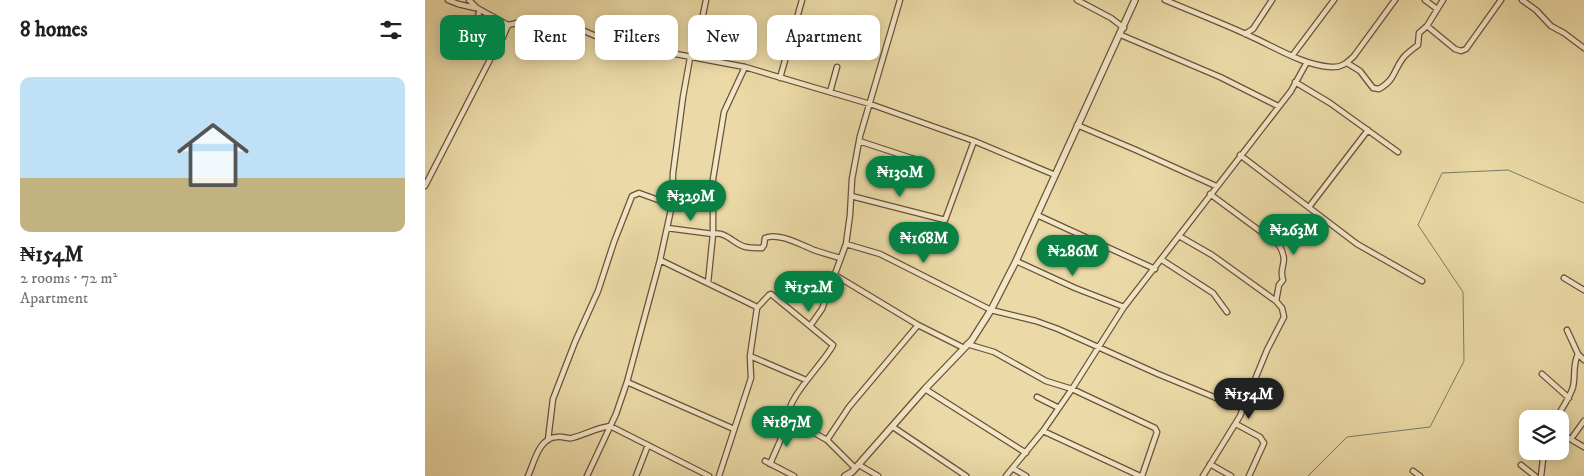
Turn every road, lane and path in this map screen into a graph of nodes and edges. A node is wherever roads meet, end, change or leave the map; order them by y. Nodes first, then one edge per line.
1 (448, 0) edge
2 (469, 0) edge
3 (706, 0) edge
4 (802, 0) edge
5 (900, 0) edge
6 (1077, 0) edge
7 (1135, 0) edge
8 (1165, 0) edge
9 (1272, 0) edge
10 (1334, 0) edge
11 (1395, 0) edge
12 (1425, 0) edge
13 (1443, 0) edge
14 (1501, 0) edge
15 (1523, 0) edge
16 (478, 9) junction
17 (1437, 9) junction
18 (476, 15) edge
19 (703, 15) edge
20 (508, 25) junction
21 (1427, 26) junction
22 (1124, 28) junction
23 (1253, 30) junction
24 (1245, 34) junction
25 (1121, 35) junction
26 (1252, 37) junction
27 (1584, 48) edge
28 (1292, 56) junction
29 (688, 57) edge
30 (691, 60) edge
31 (703, 60) edge
32 (1307, 62) junction
33 (1347, 63) junction
34 (745, 67) junction
35 (837, 67) dead end
36 (780, 78) junction
37 (1295, 82) junction
38 (830, 92) junction
39 (870, 104) junction
40 (1278, 106) junction
41 (1077, 125) junction
42 (1369, 130) junction
43 (859, 141) junction
44 (974, 141) junction
45 (1398, 152) dead end
46 (1240, 155) junction
47 (917, 160) dead end
48 (1055, 175) junction
49 (425, 186) edge
50 (1215, 186) junction
51 (1210, 194) junction
52 (851, 196) junction
53 (672, 205) junction
54 (1309, 207) junction
55 (1037, 215) junction
56 (667, 228) junction
57 (713, 234) junction
58 (1179, 236) junction
59 (845, 244) junction
60 (841, 258) junction
61 (660, 260) junction
62 (1162, 260) junction
63 (1016, 261) junction
64 (1155, 269) junction
65 (835, 275) junction
66 (1564, 278) dead end
67 (1421, 281) dead end
68 (708, 282) junction
69 (1584, 290) edge
70 (1276, 301) junction
71 (1124, 307) junction
72 (757, 308) junction
73 (991, 310) junction
74 (1227, 312) dead end
75 (918, 325) junction
76 (810, 326) junction
77 (1567, 330) dead end
78 (965, 346) junction
79 (1097, 347) junction
80 (1578, 354) junction
81 (750, 356) junction
82 (1584, 360) edge
83 (1542, 374) dead end
84 (806, 380) junction
85 (627, 382) junction
86 (925, 389) junction
87 (1072, 389) junction
88 (1037, 397) dead end
89 (1569, 398) junction
90 (1059, 408) junction
91 (1243, 408) junction
92 (1562, 410) edge
93 (1584, 421) edge
94 (787, 424) dead end
95 (1236, 424) junction
96 (611, 426) junction
97 (893, 427) junction
98 (734, 429) junction
99 (1043, 431) junction
100 (1571, 439) joint
101 (548, 440) junction
102 (827, 440) junction
103 (648, 445) junction
104 (1584, 448) edge
105 (1026, 453) junction
106 (1543, 460) edge
107 (765, 461) dead end
108 (770, 464) junction
109 (1210, 464) junction
110 (1521, 465) dead end
111 (1013, 469) junction
112 (1127, 469) junction
113 (697, 470) junction
114 (855, 470) edge
115 (1413, 471) dead end
116 (528, 476) edge
117 (587, 476) edge
118 (636, 476) edge
119 (694, 476) edge
120 (709, 476) edge
121 (719, 476) edge
122 (794, 476) edge
123 (845, 476) edge
124 (878, 476) edge
125 (966, 476) edge
126 (1006, 476) edge
127 (1026, 476) edge
128 (1127, 476) edge
129 (1138, 476) edge
130 (1203, 476) edge
131 (1231, 476) edge
132 (1249, 476) edge
133 (1420, 476) edge
134 (1535, 476) edge
135 (1541, 476) edge

1 - 16 street
2 - 16 street
3 - 19 street
4 - 36 street
5 - 39 street
6 - 22 street
7 - 22 street
8 - 24 street
9 - 23 street
10 - 28 street
11 - 33 street
12 - 17 street
13 - 17 street
14 - 21 street
15 - 27 street
16 - 18 street
16 - 20 street
17 - 21 street
20 - 29 street
20 - 49 street
21 - 33 street
22 - 25 street
23 - 24 street
23 - 26 street
24 - 26 street
25 - 40 street
25 - 41 street
26 - 28 street
28 - 32 street
30 - 53 street
31 - 34 street
32 - 33 street
32 - 37 street
34 - 36 street
34 - 57 street
35 - 38 street
36 - 38 street
37 - 40 street
37 - 42 street
38 - 39 street
39 - 43 street
39 - 44 street
40 - 46 street
41 - 48 street
41 - 50 street
42 - 45 street
42 - 54 street
43 - 47 street
43 - 52 street
44 - 48 street
44 - 52 street
46 - 50 street
46 - 54 street
48 - 55 street
50 - 51 street
51 - 58 street
51 - 70 street
52 - 59 street
53 - 56 street
53 - 101 street
54 - 67 street
55 - 63 street
55 - 64 street
56 - 57 street
56 - 61 street
57 - 60 street
57 - 68 street
58 - 62 street
58 - 70 street
59 - 60 street
59 - 73 street
60 - 65 street
61 - 68 street
61 - 85 street
62 - 64 street
62 - 74 street
63 - 71 street
63 - 73 street
64 - 71 street
65 - 75 street
65 - 76 street
66 - 69 street
68 - 72 street
70 - 91 street
71 - 79 street
72 - 76 street
72 - 81 street
73 - 78 street
73 - 79 street
75 - 78 street
75 - 102 street
76 - 84 street
77 - 80 street
78 - 86 street
78 - 87 street
79 - 87 street
79 - 91 street
80 - 82 street
80 - 89 street
81 - 84 street
81 - 98 street
83 - 89 street
84 - 102 street
85 - 96 street
85 - 98 street
86 - 97 street
86 - 105 street
87 - 90 street
87 - 129 street
88 - 90 street
89 - 92 street
90 - 99 street
91 - 95 street
93 - 100 street
94 - 108 street
95 - 109 street
95 - 132 street
96 - 101 street
96 - 103 street
96 - 117 street
97 - 114 street
97 - 125 street
98 - 121 street
99 - 105 street
99 - 112 street
100 - 104 street
101 - 116 street
102 - 114 street
103 - 113 street
103 - 118 street
105 - 111 street
106 - 135 street
107 - 108 street
108 - 122 street
109 - 130 street
109 - 131 street
110 - 134 street
111 - 126 street
111 - 127 street
112 - 128 street
112 - 129 street
113 - 119 street
113 - 120 street
114 - 123 street
114 - 124 street
115 - 133 street

